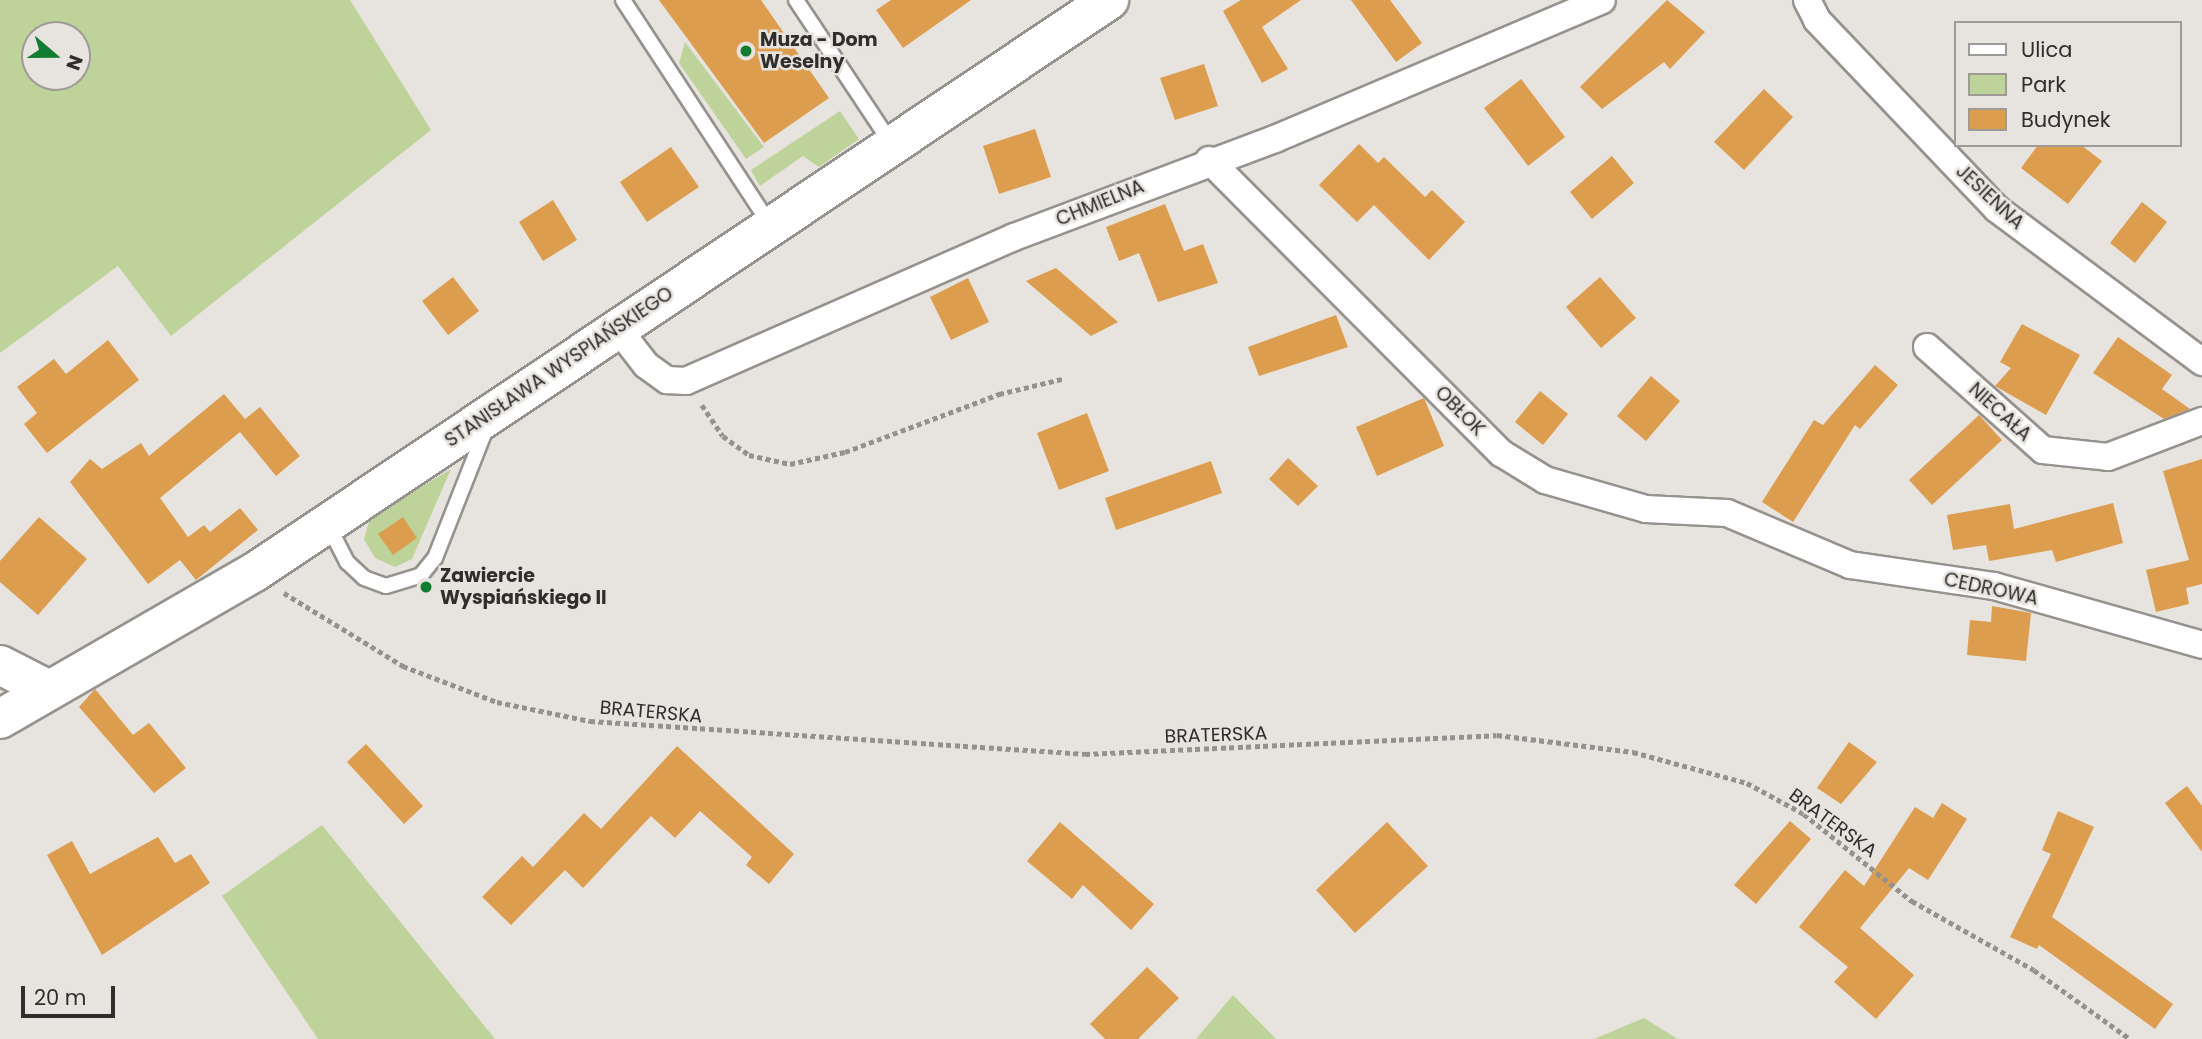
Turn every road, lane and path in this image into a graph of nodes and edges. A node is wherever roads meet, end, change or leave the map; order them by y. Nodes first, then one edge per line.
1 (623, 0) edge
2 (796, 0) edge
3 (1109, 0) edge
4 (1602, 0) edge
5 (1807, 0) edge
6 (891, 143) junction
7 (1209, 160) junction
8 (769, 223) junction
9 (618, 329) junction
10 (1927, 347) dead end
11 (2202, 362) edge
12 (1062, 379) dead end
13 (686, 381) junction
14 (496, 411) junction
15 (2202, 421) edge
16 (328, 524) junction
17 (1781, 535) joint
18 (255, 572) junction
19 (2202, 645) edge
20 (0, 665) edge
21 (49, 690) junction
22 (0, 719) edge
23 (2130, 1039) edge

1 - 8 lane
2 - 6 lane
3 - 6 street, STANISŁAWA WYSPIAŃSKIEGO
4 - 7 street, CHMIELNA
5 - 11 street, JESIENNA
6 - 8 street, STANISŁAWA WYSPIAŃSKIEGO
7 - 13 street, CHMIELNA
7 - 17 street, OBŁOK
8 - 9 street, STANISŁAWA WYSPIAŃSKIEGO
9 - 13 street
9 - 14 street, STANISŁAWA WYSPIAŃSKIEGO
10 - 15 street, NIECAŁA
12 - 13 path
14 - 16 street, STANISŁAWA WYSPIAŃSKIEGO
14 - 16 lane
16 - 18 street, STANISŁAWA WYSPIAŃSKIEGO
17 - 19 street, CEDROWA
18 - 21 street, STANISŁAWA WYSPIAŃSKIEGO
18 - 23 path, BRATERSKA
20 - 21 street
21 - 22 street, STANISŁAWA WYSPIAŃSKIEGO

